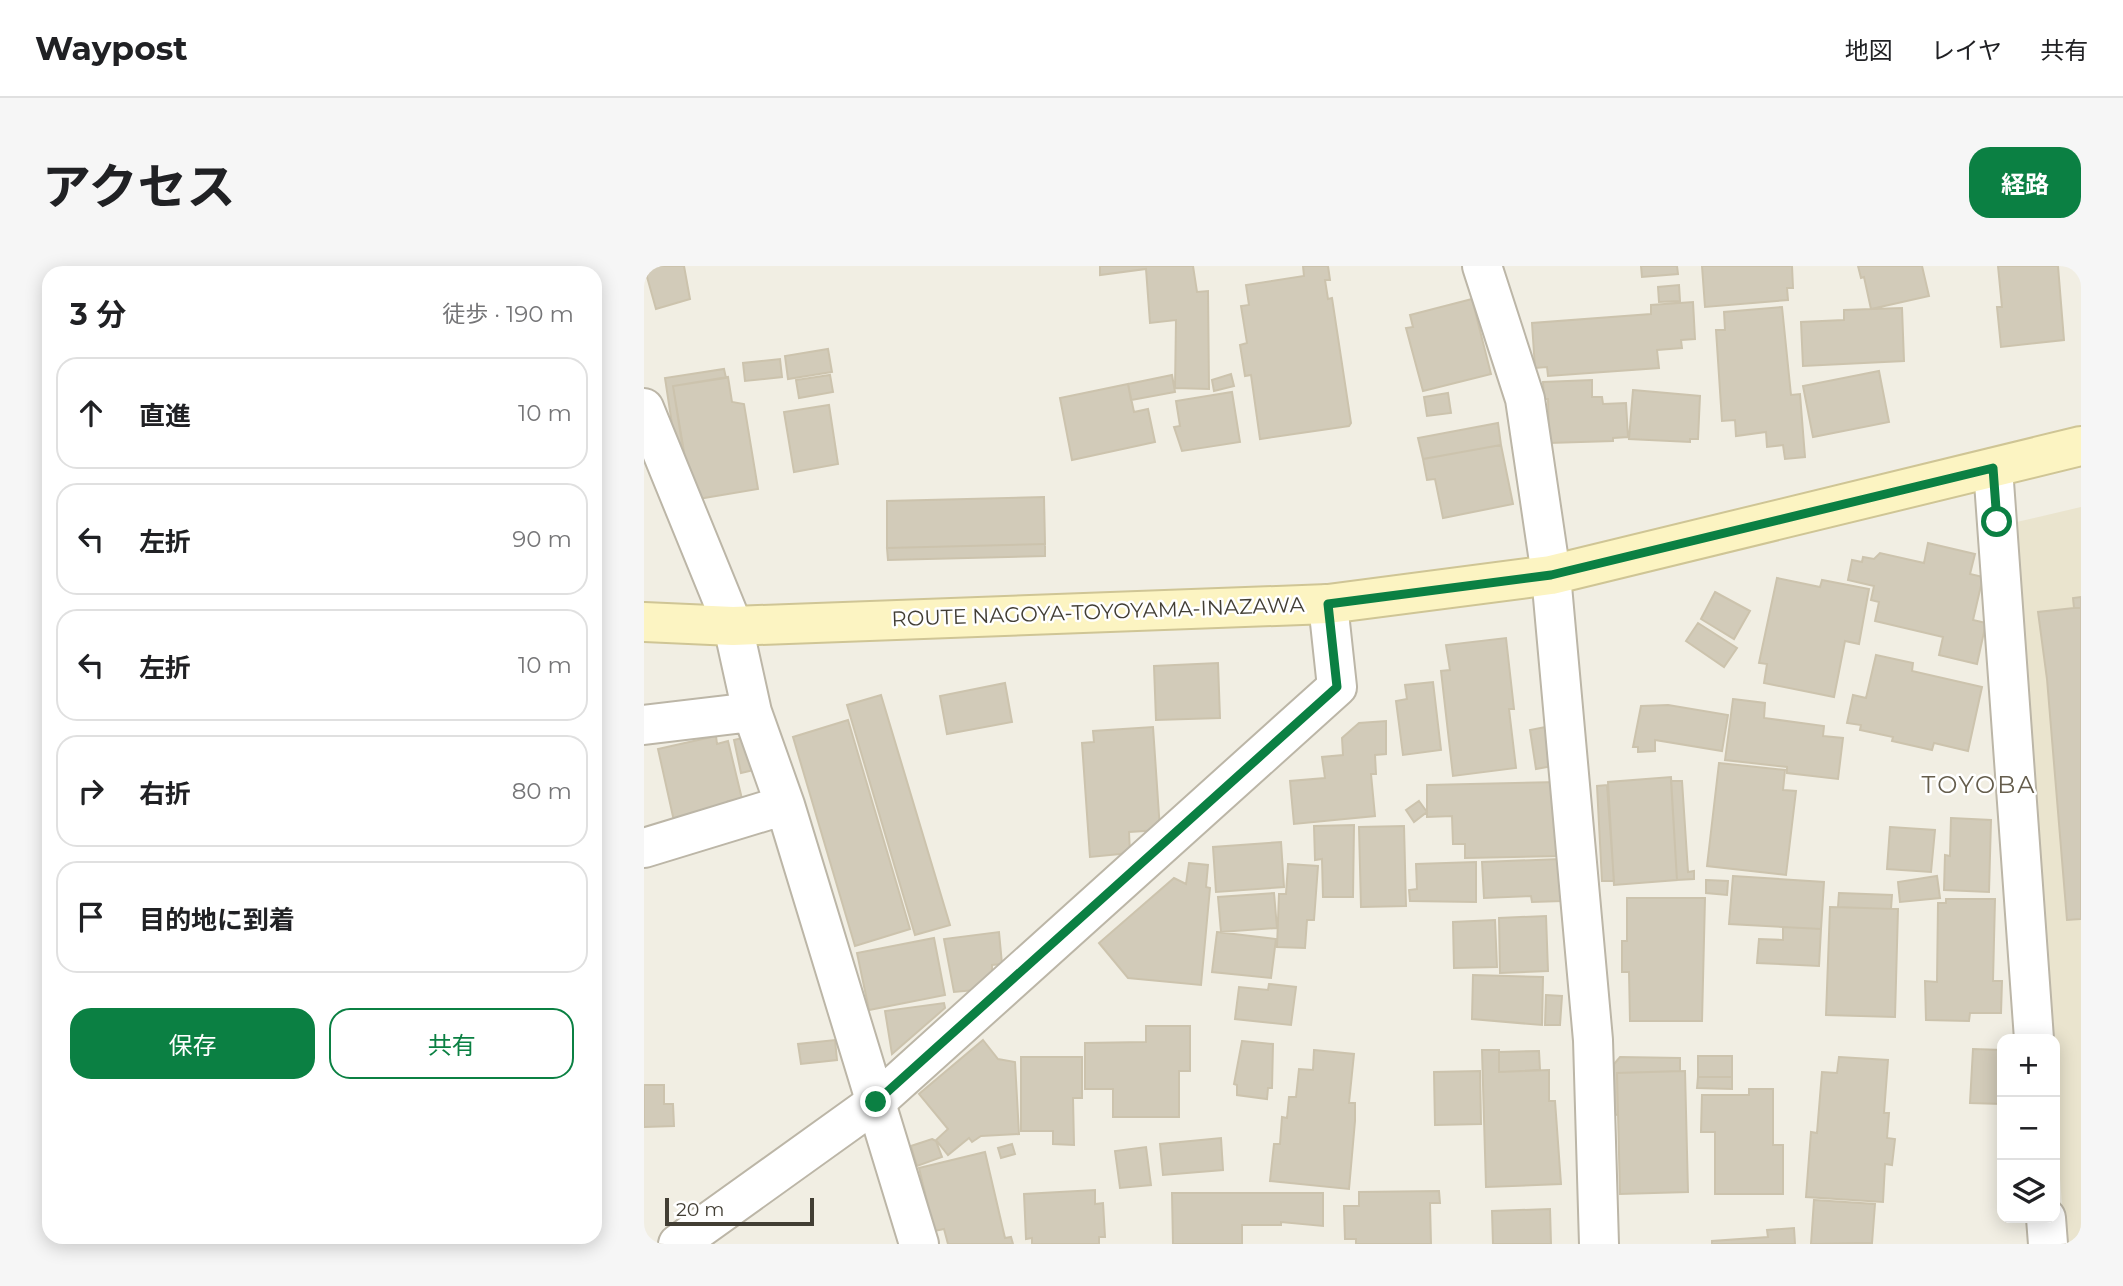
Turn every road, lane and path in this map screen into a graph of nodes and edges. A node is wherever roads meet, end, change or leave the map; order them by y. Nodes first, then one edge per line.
1 (1482, 266) edge
2 (644, 408) edge
3 (2081, 446) edge
4 (1993, 468) junction
5 (1551, 575) junction
6 (1328, 604) junction
7 (644, 622) edge
8 (733, 626) junction
9 (752, 712) junction
10 (644, 725) edge
11 (785, 805) junction
12 (644, 848) edge
13 (2034, 1034) edge
14 (876, 1102) junction
15 (2046, 1223) edge
16 (678, 1244) edge
17 (919, 1244) edge
18 (1599, 1244) edge
19 (2048, 1244) edge

1 - 5 street
2 - 8 street
3 - 4 main road, ROUTE NAGOYA-TOYOYAMA-INAZAWA
4 - 5 main road, ROUTE NAGOYA-TOYOYAMA-INAZAWA
4 - 13 street
5 - 6 main road, ROUTE NAGOYA-TOYOYAMA-INAZAWA
5 - 18 street
6 - 8 main road, ROUTE NAGOYA-TOYOYAMA-INAZAWA
6 - 14 street
7 - 8 main road, ROUTE NAGOYA-TOYOYAMA-INAZAWA
8 - 9 street
9 - 10 street
9 - 11 street
11 - 12 street
11 - 14 street
14 - 16 street
14 - 17 street
15 - 19 street

